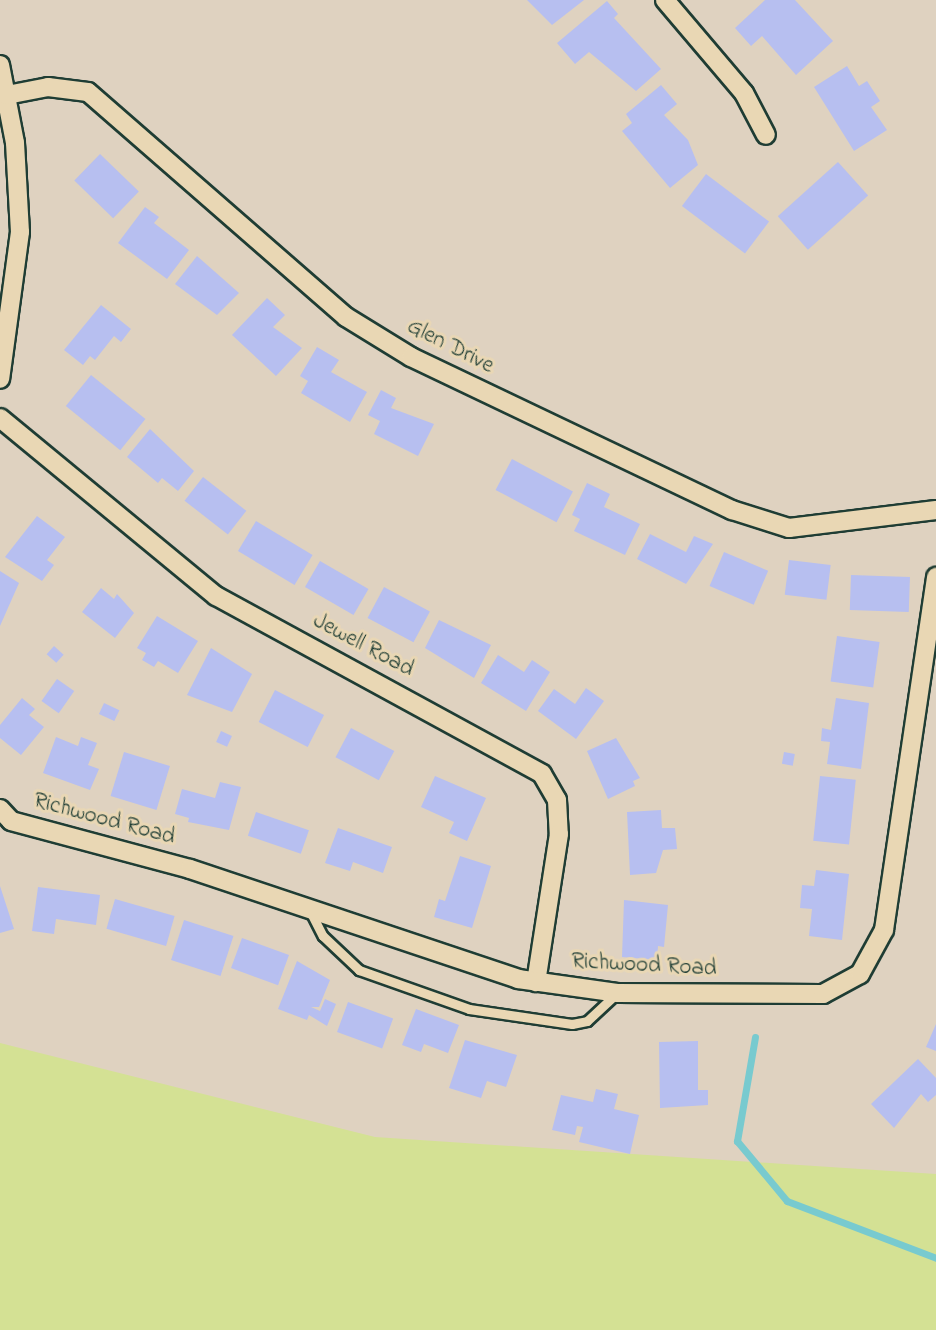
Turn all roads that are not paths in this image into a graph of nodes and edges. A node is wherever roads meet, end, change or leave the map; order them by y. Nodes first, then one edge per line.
1 (666, 0) edge
2 (0, 65) edge
3 (7, 95) junction
4 (766, 135) dead end
5 (0, 379) edge
6 (0, 418) edge
7 (936, 510) edge
8 (936, 577) edge
9 (4, 818) edge
10 (309, 909) junction
11 (536, 982) junction
12 (617, 993) junction

1 - 4 street
2 - 3 street
3 - 5 street
3 - 7 street, Glen Drive
6 - 11 street, Jewell Road
8 - 12 street, Richwood Road
9 - 10 street, Richwood Road
10 - 11 street, Richwood Road
10 - 12 lane
11 - 12 street, Richwood Road

